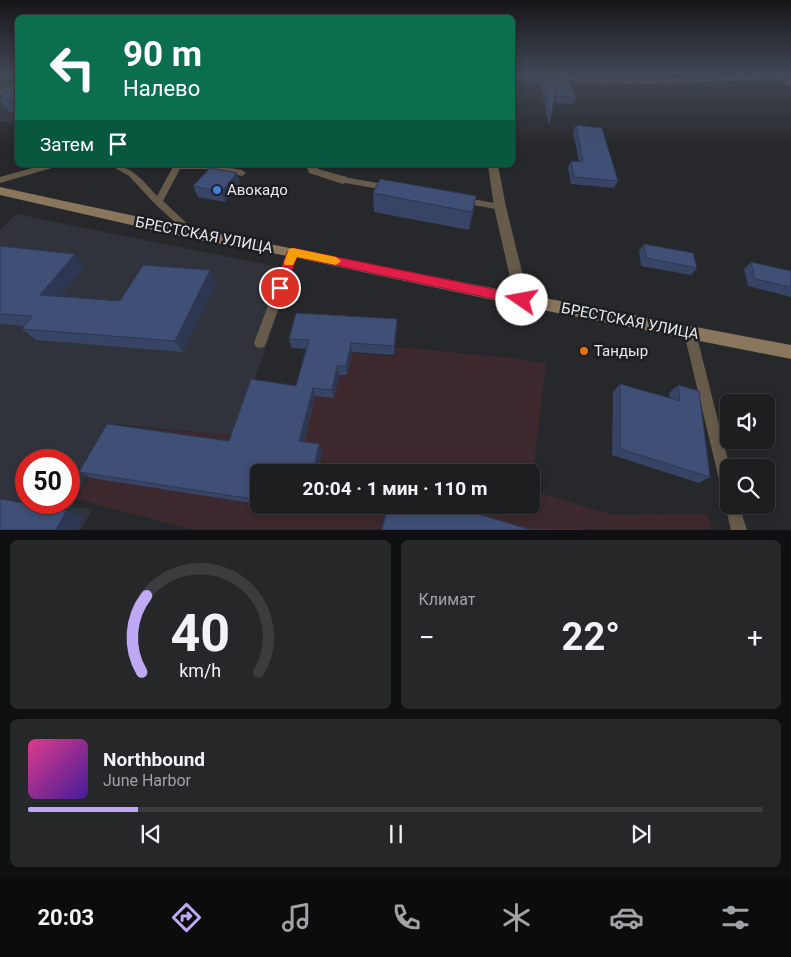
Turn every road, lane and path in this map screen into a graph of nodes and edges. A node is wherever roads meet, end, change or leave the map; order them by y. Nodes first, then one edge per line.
1 (45, 167) edge
2 (118, 167) edge
3 (176, 167) edge
4 (209, 167) edge
5 (312, 167) edge
6 (493, 167) edge
7 (242, 173) dead end
8 (0, 180) edge
9 (343, 180) joint
10 (402, 190) edge
11 (0, 191) edge
12 (451, 199) edge
13 (158, 202) junction
14 (500, 207) junction
15 (193, 234) junction
16 (293, 252) junction
17 (522, 300) junction
18 (690, 333) junction
19 (260, 343) dead end
20 (791, 352) edge
21 (721, 459) edge
22 (735, 514) edge
23 (739, 530) edge

1 - 8 lane
2 - 13 lane
3 - 13 lane
4 - 7 lane
5 - 9 street
6 - 14 street
9 - 10 lane
11 - 15 main road, БРЕСТСКАЯ УЛИЦА
12 - 14 lane
13 - 15 lane
14 - 17 street
15 - 16 main road, БРЕСТСКАЯ УЛИЦА
16 - 17 main road, БРЕСТСКАЯ УЛИЦА
16 - 19 lane
17 - 18 main road, БРЕСТСКАЯ УЛИЦА
18 - 20 main road, БРЕСТСКАЯ УЛИЦА
18 - 21 lane
22 - 23 lane

